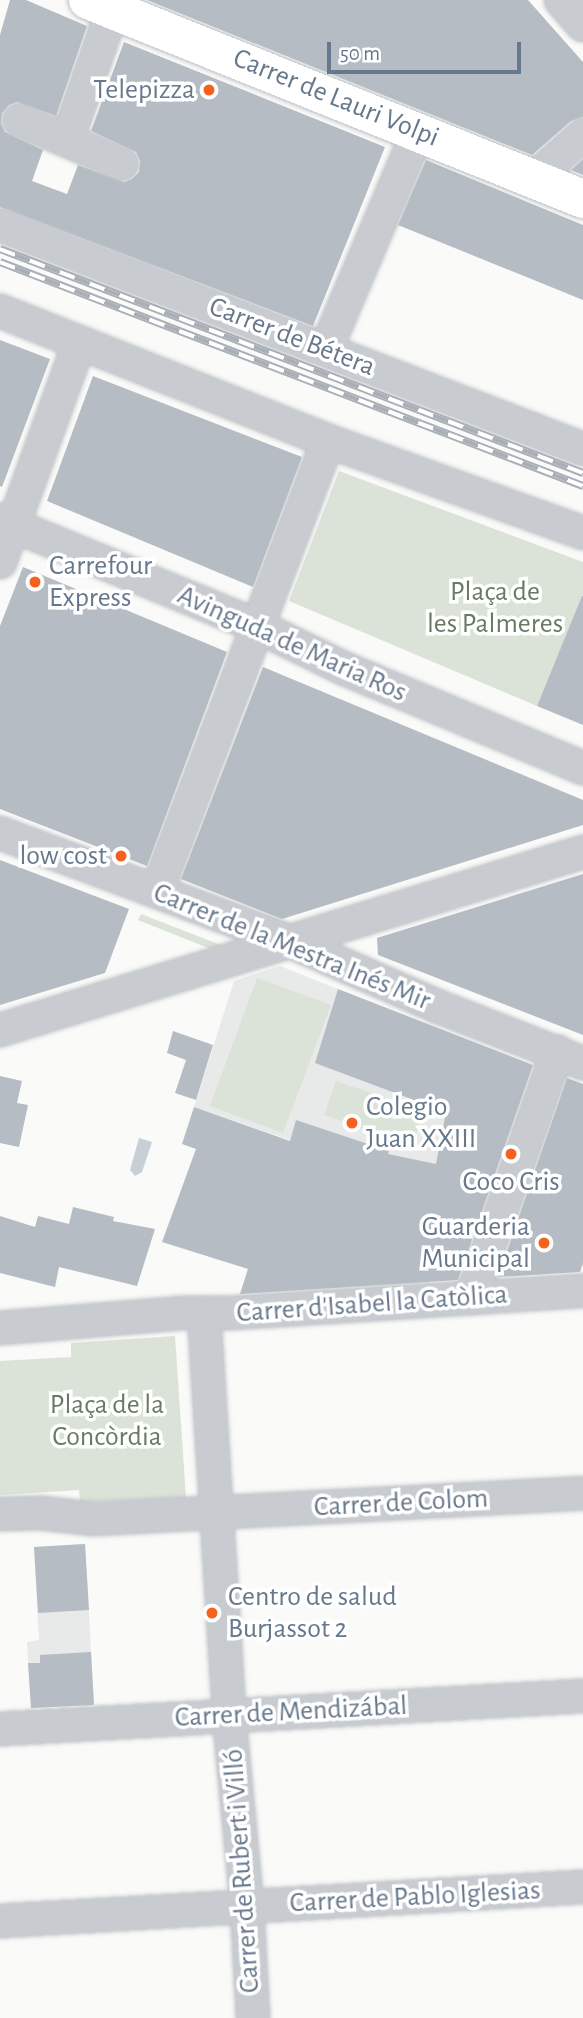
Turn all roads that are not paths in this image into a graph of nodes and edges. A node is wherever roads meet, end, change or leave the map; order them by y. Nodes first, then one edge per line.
1 (561, 0) edge
2 (105, 3) edge
3 (583, 25) edge
4 (19, 120) dead end
5 (418, 132) junction
6 (583, 135) edge
7 (67, 140) junction
8 (122, 164) dead end
9 (533, 179) junction
10 (583, 199) edge
11 (0, 225) edge
12 (0, 311) edge
13 (79, 344) junction
14 (326, 349) junction
15 (328, 441) junction
16 (583, 449) edge
17 (7, 523) edge
18 (583, 533) edge
19 (0, 562) edge
20 (259, 627) junction
21 (583, 768) edge
22 (0, 833) edge
23 (583, 852) edge
24 (157, 891) junction
25 (363, 922) junction
26 (292, 942) junction
27 (359, 972) junction
28 (0, 1030) edge
29 (570, 1058) edge
30 (583, 1291) edge
31 (471, 1298) junction
32 (204, 1313) junction
33 (0, 1328) edge
34 (583, 1493) edge
35 (0, 1514) edge
36 (218, 1514) junction
37 (583, 1696) edge
38 (229, 1715) junction
39 (0, 1729) edge
40 (583, 1887) edge
41 (247, 1906) junction
42 (0, 1921) edge
43 (253, 2018) edge

1 - 3 street
2 - 5 street, Carrer de Lauri Volpi
2 - 7 street
4 - 7 street
5 - 9 street, Carrer de Lauri Volpi
5 - 14 street
6 - 9 street
7 - 8 street
9 - 10 street, Carrer de Lauri Volpi
11 - 14 street, Carrer de Bétera
12 - 13 street
13 - 15 street
13 - 17 street
14 - 16 street, Carrer de Bétera
15 - 18 street
15 - 20 street
17 - 19 street
17 - 20 street, Avinguda de Maria Ros
20 - 21 street, Avinguda de Maria Ros
20 - 24 street
22 - 24 street, Carrer de la Mestra Inés Mir
23 - 25 street
24 - 26 street, Carrer de la Mestra Inés Mir
25 - 26 street
25 - 27 street
26 - 27 street, Carrer de la Mestra Inés Mir
26 - 28 street
27 - 29 street, Carrer de la Mestra Inés Mir
29 - 31 street
30 - 31 street, Carrer d'Isabel la Catòlica
31 - 32 street, Carrer d'Isabel la Catòlica
32 - 33 street
32 - 36 street
34 - 36 street, Carrer de Colom
35 - 36 street
36 - 38 street, Carrer de Rubert i Villó
37 - 38 street, Carrer de Mendizábal
38 - 39 street, Carrer de Mendizábal
38 - 41 street, Carrer de Rubert i Villó
40 - 41 street, Carrer de Pablo Iglesias
41 - 42 street, Carrer de Pablo Iglesias
41 - 43 street, Carrer de Rubert i Villó

